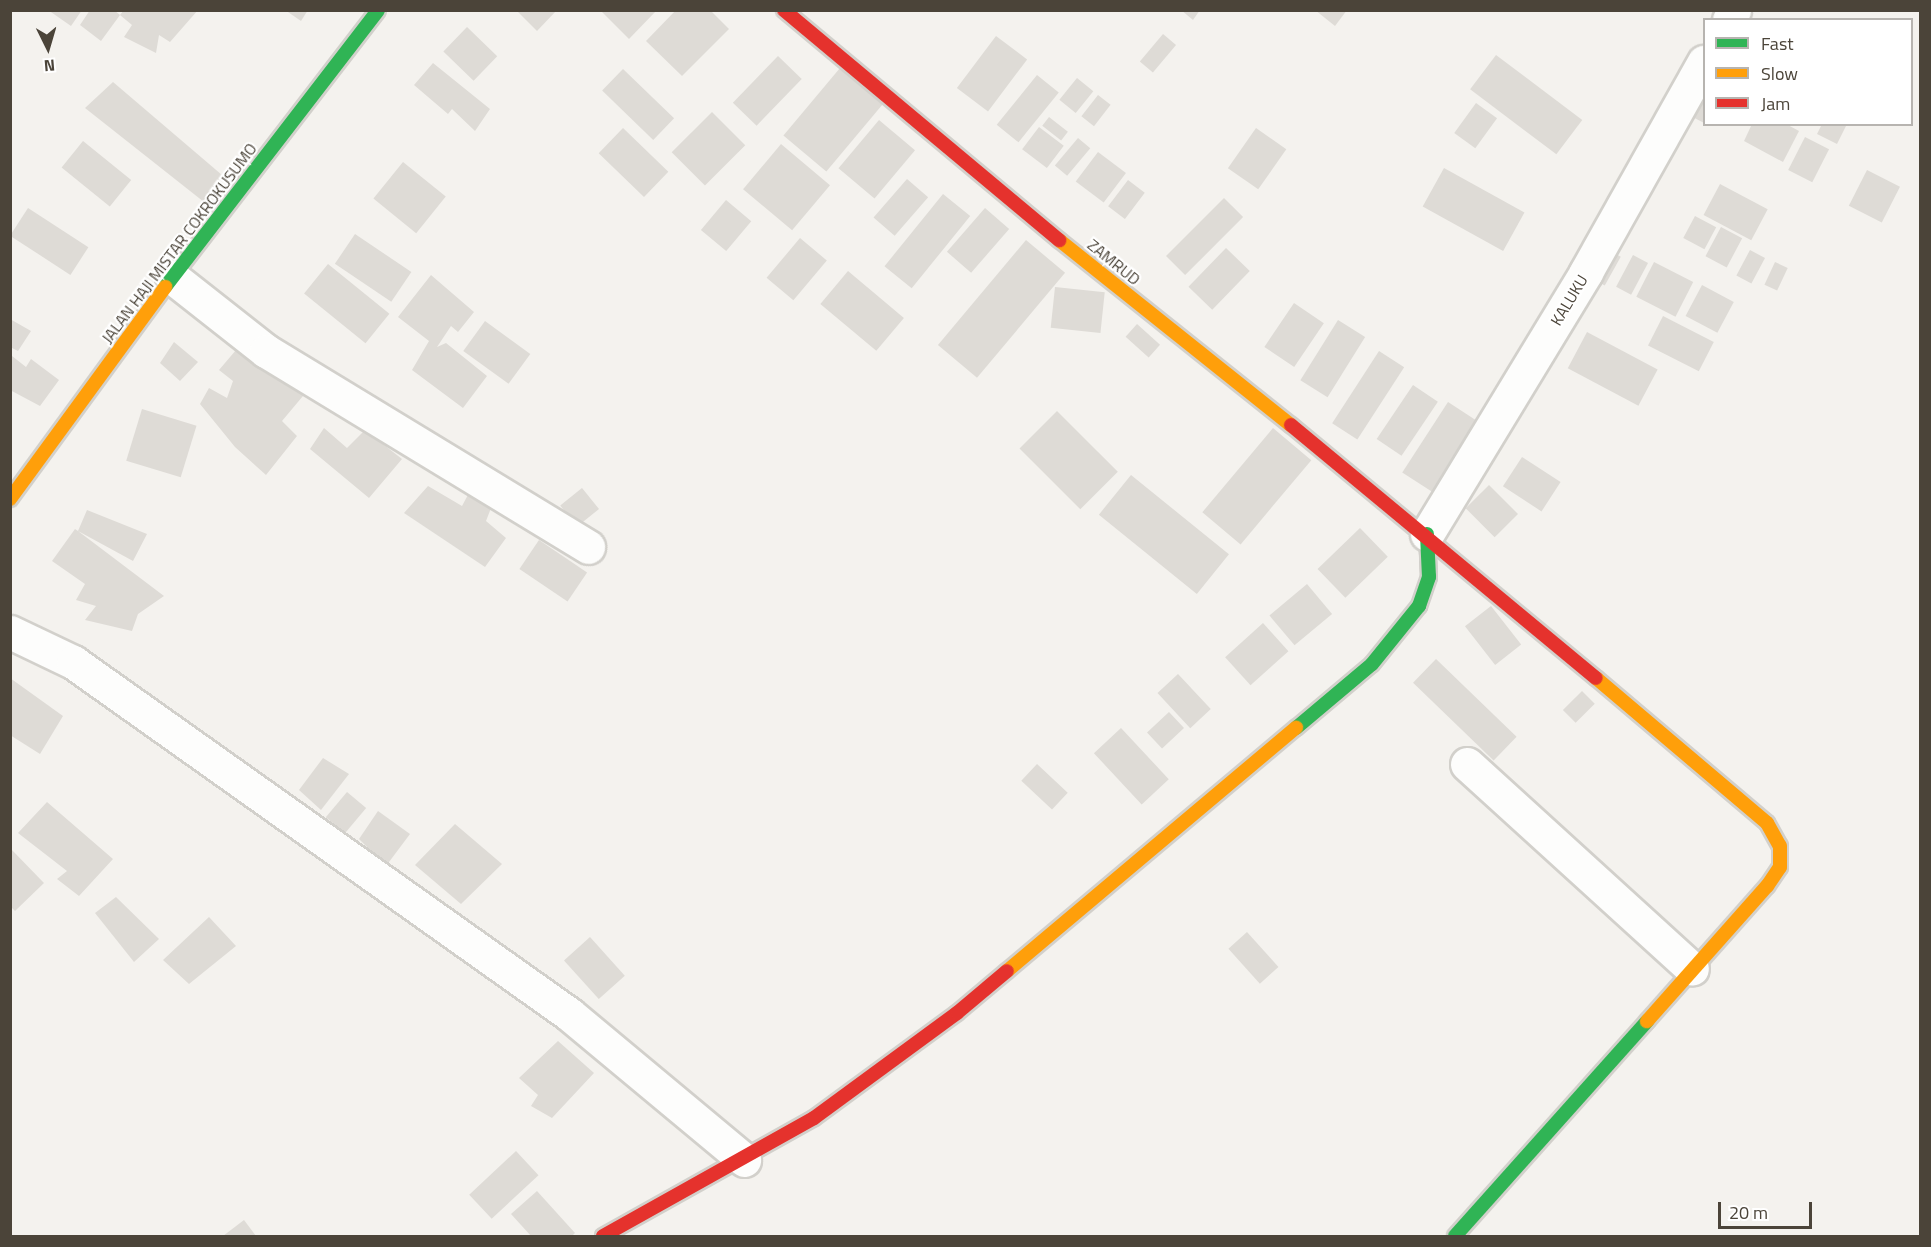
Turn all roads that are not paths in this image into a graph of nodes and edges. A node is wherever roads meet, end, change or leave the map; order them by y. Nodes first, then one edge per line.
1 (378, 10) edge
2 (784, 10) edge
3 (1703, 64) edge
4 (172, 277) junction
5 (10, 499) edge
6 (1427, 534) junction
7 (588, 547) dead end
8 (10, 632) edge
9 (1467, 764) dead end
10 (1692, 969) junction
11 (744, 1160) junction
12 (603, 1236) edge
13 (1455, 1236) edge

1 - 4 street, JALAN HAJI MISTAR COKROKUSUMO
2 - 6 street, ZAMRUD
3 - 6 street, KALUKU
4 - 5 street, JALAN HAJI MISTAR COKROKUSUMO
4 - 7 street
6 - 10 street, ZAMRUD
6 - 11 street
8 - 11 street
9 - 10 street
10 - 13 street, ZAMRUD
11 - 12 street

